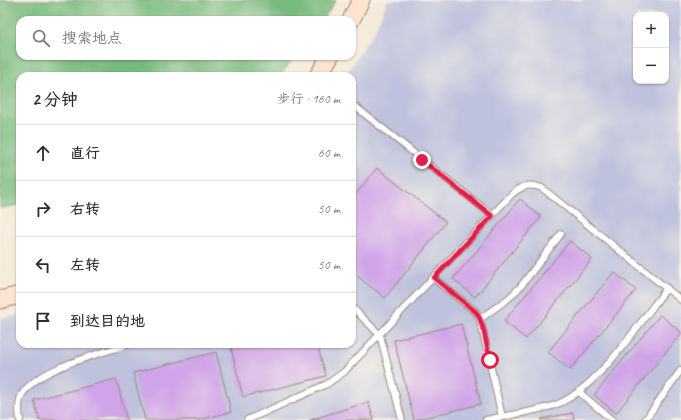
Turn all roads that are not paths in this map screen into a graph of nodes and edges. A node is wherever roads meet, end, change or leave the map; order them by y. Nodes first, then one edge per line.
1 (361, 0) edge
2 (353, 16) edge
3 (328, 60) edge
4 (320, 72) edge
5 (356, 107) edge
6 (492, 216) junction
7 (561, 234) dead end
8 (434, 278) junction
9 (667, 288) junction
10 (16, 296) edge
11 (0, 300) edge
12 (681, 300) edge
13 (356, 311) edge
14 (480, 319) junction
15 (380, 335) junction
16 (118, 348) edge
17 (681, 370) edge
18 (579, 392) junction
19 (502, 417) junction
20 (20, 420) edge
21 (247, 420) edge
22 (402, 420) edge
23 (486, 420) edge
24 (612, 420) edge
25 (645, 420) edge

1 - 2 street
3 - 4 street
5 - 6 lane
6 - 8 lane
6 - 9 lane
7 - 14 lane
8 - 14 lane
8 - 15 lane
9 - 12 lane
9 - 18 lane
10 - 11 street
13 - 15 lane
14 - 19 lane
15 - 21 lane
15 - 22 lane
16 - 20 lane
17 - 25 lane
18 - 19 lane
18 - 24 lane
19 - 23 lane

